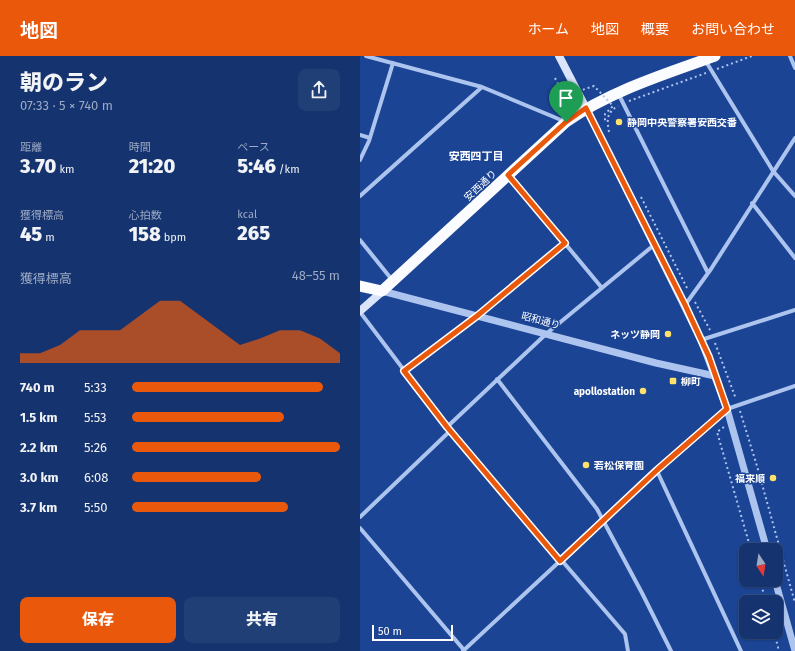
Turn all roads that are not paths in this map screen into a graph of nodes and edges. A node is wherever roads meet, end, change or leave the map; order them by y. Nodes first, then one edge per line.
1 (366, 56) edge
2 (387, 56) edge
3 (559, 56) edge
4 (790, 56) edge
5 (710, 57) edge
6 (385, 61) junction
7 (393, 63) junction
8 (795, 68) edge
9 (482, 87) junction
10 (618, 93) junction
11 (586, 108) junction
12 (566, 122) junction
13 (360, 135) edge
14 (370, 138) junction
15 (795, 138) edge
16 (360, 160) edge
17 (773, 171) junction
18 (508, 175) junction
19 (360, 196) edge
20 (795, 196) edge
21 (752, 203) junction
22 (360, 240) edge
23 (565, 243) junction
24 (654, 244) junction
25 (795, 258) edge
26 (708, 273) junction
27 (393, 281) junction
28 (360, 286) edge
29 (602, 288) junction
30 (382, 291) junction
31 (685, 305) junction
32 (795, 310) edge
33 (360, 311) edge
34 (477, 316) junction
35 (546, 334) junction
36 (702, 340) junction
37 (404, 371) junction
38 (715, 376) junction
39 (497, 379) junction
40 (795, 386) edge
41 (727, 409) junction
42 (449, 429) junction
43 (657, 470) junction
44 (360, 517) edge
45 (604, 521) junction
46 (360, 528) edge
47 (765, 543) edge
48 (560, 561) junction
49 (777, 587) edge
50 (791, 626) edge
51 (464, 651) edge
52 (628, 651) edge
53 (670, 651) edge
54 (741, 651) edge
55 (794, 651) edge

1 - 6 street
2 - 6 street
3 - 11 main road
4 - 8 street
5 - 10 highway
5 - 17 street
6 - 7 street
7 - 9 street
7 - 14 street
9 - 12 street
9 - 19 street
10 - 11 highway
10 - 26 street
11 - 12 main road
11 - 24 street
12 - 18 main road
13 - 14 street
14 - 16 street
15 - 17 street
17 - 20 street
17 - 21 street
18 - 23 street
18 - 27 main road
21 - 25 street
21 - 26 street
22 - 27 street
23 - 29 street
23 - 34 street
24 - 29 street
24 - 31 street
26 - 31 street
27 - 30 main road
28 - 30 highway, 昭和通り
29 - 35 street
30 - 33 main road
30 - 34 street, 昭和通り
31 - 36 street
32 - 36 street
33 - 37 street
34 - 35 street, 昭和通り
34 - 37 street
35 - 38 street, 昭和通り
35 - 39 street
36 - 38 street
37 - 42 street
38 - 41 street
39 - 42 street
39 - 45 street
40 - 41 street
41 - 43 street
41 - 47 street
42 - 44 street
42 - 48 street
43 - 45 street
43 - 54 street
45 - 48 street
45 - 53 street
46 - 51 street
48 - 51 street
48 - 52 street
49 - 50 street
50 - 55 street

